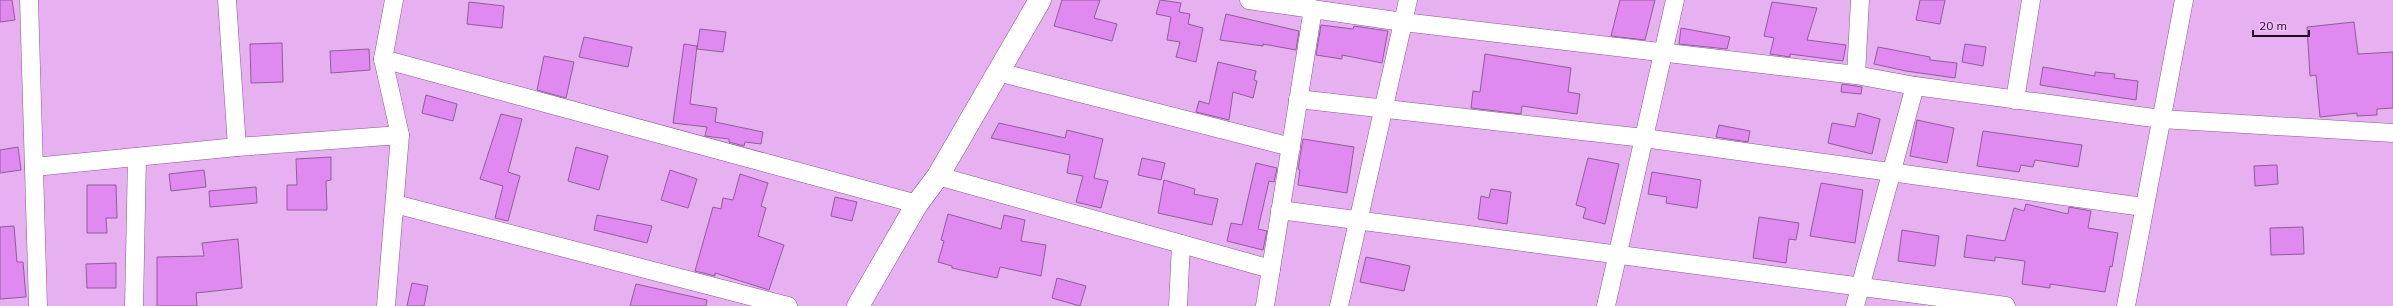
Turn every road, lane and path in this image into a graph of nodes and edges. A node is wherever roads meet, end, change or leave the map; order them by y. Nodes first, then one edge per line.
1 (29, 0) edge
2 (227, 0) edge
3 (394, 0) edge
4 (1040, 0) edge
5 (1249, 0) edge
6 (1408, 0) edge
7 (1675, 0) edge
8 (1860, 0) edge
9 (2031, 0) edge
10 (2184, 0) edge
11 (1313, 9) junction
12 (1403, 22) junction
13 (1663, 54) junction
14 (383, 59) junction
15 (998, 72) junction
16 (1856, 75) junction
17 (1914, 86) junction
18 (1298, 99) junction
19 (2015, 100) junction
20 (1383, 108) junction
21 (2162, 119) junction
22 (2393, 133) edge
23 (400, 135) junction
24 (1644, 138) junction
25 (237, 147) junction
26 (1290, 147) junction
27 (137, 157) junction
28 (34, 167) junction
29 (1891, 173) junction
30 (938, 176) junction
31 (395, 204) junction
32 (917, 204) junction
33 (2143, 207) junction
34 (1280, 210) junction
35 (1358, 221) junction
36 (1181, 244) junction
37 (1618, 255) junction
38 (1271, 269) junction
39 (1860, 287) junction
40 (38, 306) edge
41 (134, 306) edge
42 (386, 306) edge
43 (788, 306) edge
44 (858, 306) edge
45 (1178, 306) edge
46 (1265, 306) edge
47 (1339, 306) edge
48 (1606, 306) edge
49 (1855, 306) edge
50 (2006, 306) edge
51 (2126, 306) edge

1 - 28 street
2 - 25 street
3 - 14 street
4 - 15 street
5 - 11 street
6 - 12 street
7 - 13 street
8 - 16 street
9 - 19 street
10 - 21 street
11 - 12 street
11 - 18 street
12 - 13 street
12 - 20 street
13 - 16 street
13 - 24 street
14 - 23 street
14 - 32 street
15 - 26 street
15 - 30 street
16 - 17 street
17 - 19 street
17 - 29 street
18 - 20 street
18 - 26 street
19 - 21 street
20 - 24 street
20 - 35 street
21 - 22 street
21 - 33 street
23 - 25 street
23 - 31 street
24 - 29 street
24 - 37 street
25 - 27 street
26 - 34 street
27 - 28 street
27 - 41 street
28 - 40 street
29 - 33 street
29 - 39 street
30 - 32 street
30 - 36 street
31 - 42 street
31 - 43 street
32 - 44 street
33 - 51 street
34 - 35 street
34 - 38 street
35 - 37 street
35 - 47 street
36 - 38 street
36 - 45 street
37 - 39 street
37 - 48 street
38 - 46 street
39 - 49 street
39 - 50 street

